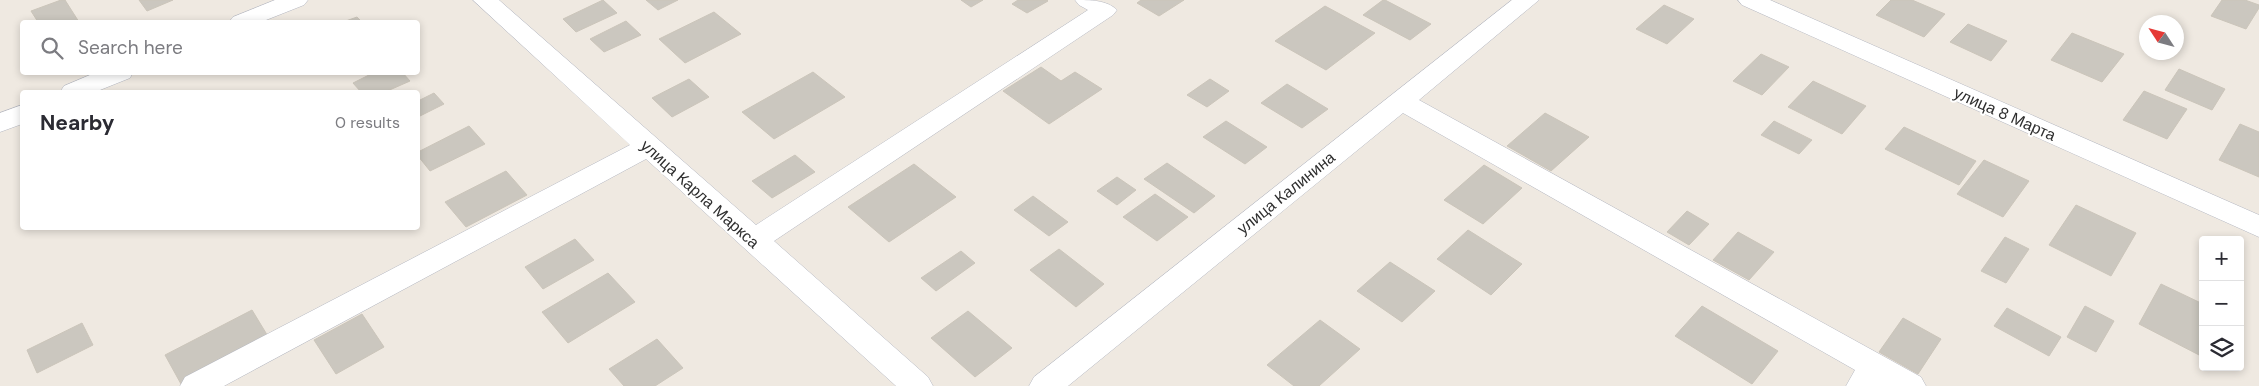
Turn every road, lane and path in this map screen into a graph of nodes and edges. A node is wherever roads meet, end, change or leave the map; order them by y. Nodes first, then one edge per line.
1 (296, 0) edge
2 (485, 0) edge
3 (1087, 0) edge
4 (1527, 0) edge
5 (1750, 0) edge
6 (247, 20) edge
7 (114, 75) edge
8 (78, 90) edge
9 (1401, 101) junction
10 (20, 115) edge
11 (0, 123) edge
12 (648, 147) junction
13 (2259, 227) edge
14 (753, 241) junction
15 (1869, 376) edge
16 (196, 386) edge
17 (917, 386) edge
18 (1045, 386) edge
19 (1910, 386) edge

1 - 6 street
2 - 12 street, улица Карла Маркса
3 - 14 street
4 - 9 street, улица Калинина
5 - 13 street, улица 8 Марта
7 - 8 street
9 - 15 street
9 - 18 street, улица Калинина
10 - 11 street
12 - 14 street, улица Карла Маркса
12 - 16 street
14 - 17 street, улица Карла Маркса
15 - 19 street

